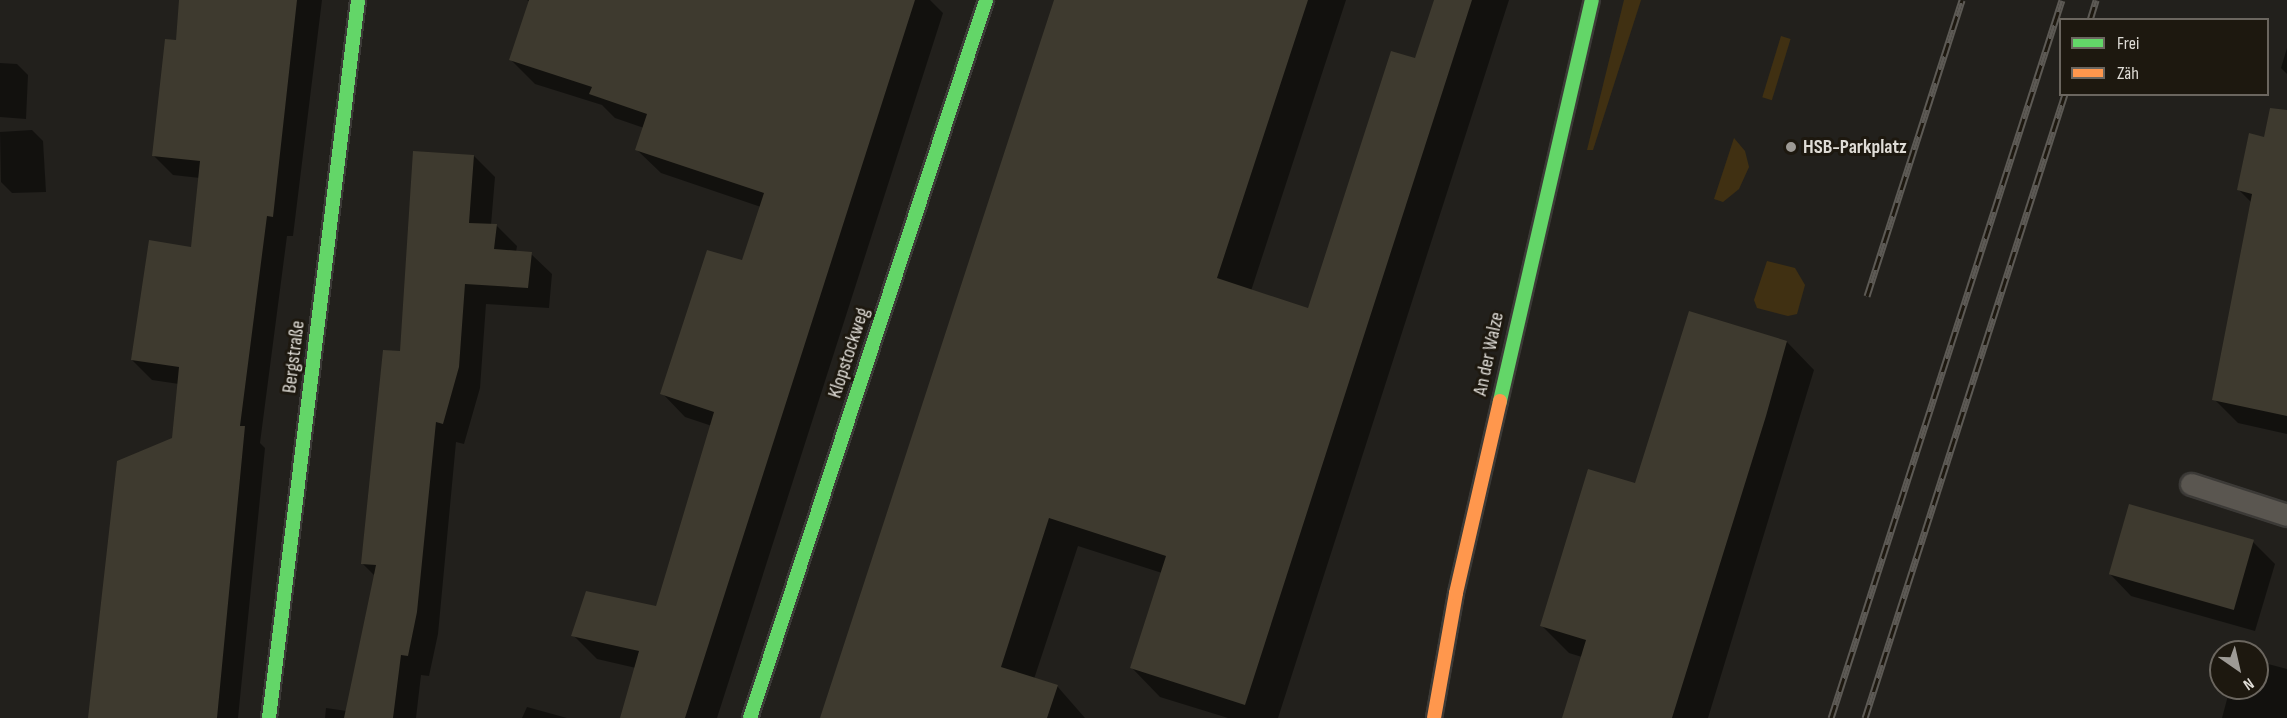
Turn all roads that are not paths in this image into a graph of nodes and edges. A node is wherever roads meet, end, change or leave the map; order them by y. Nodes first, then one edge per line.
1 (358, 0) edge
2 (986, 0) edge
3 (1592, 0) edge
4 (2191, 484) dead end
5 (2287, 515) edge
6 (269, 718) edge
7 (750, 718) edge
8 (1434, 718) edge

1 - 6 street, Bergstraße
2 - 7 street, Klopstockweg
3 - 8 street, An der Walze
4 - 5 lane

